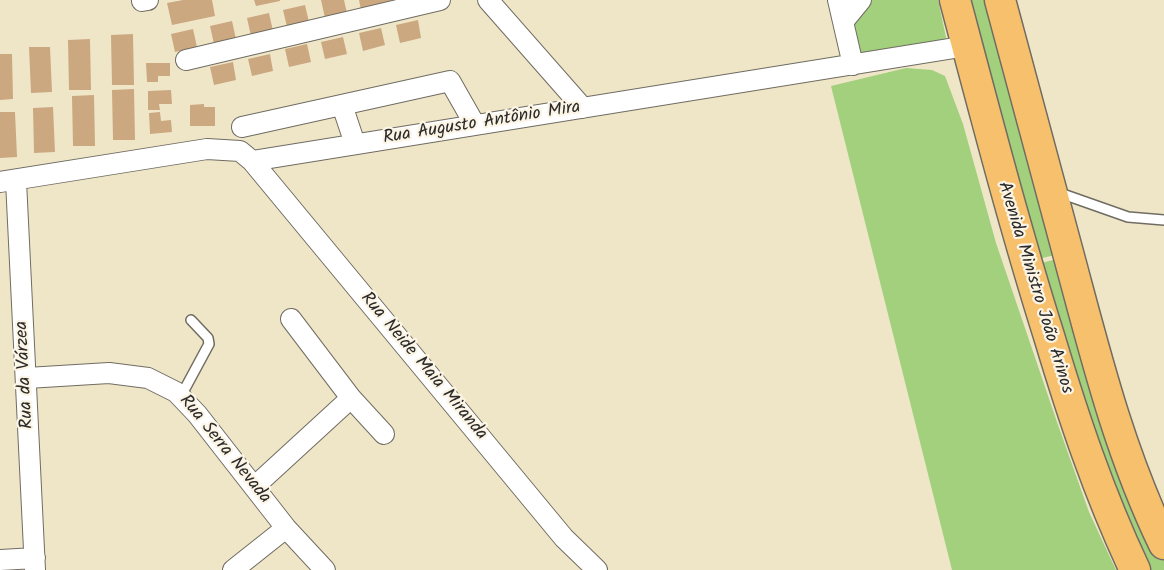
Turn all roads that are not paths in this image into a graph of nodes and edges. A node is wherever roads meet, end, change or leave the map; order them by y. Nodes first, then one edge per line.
1 (440, 0) edge
2 (488, 0) edge
3 (838, 0) edge
4 (861, 0) edge
5 (955, 0) edge
6 (1000, 0) edge
7 (843, 22) junction
8 (967, 46) junction
9 (186, 60) dead end
10 (853, 65) junction
11 (342, 105) junction
12 (583, 108) junction
13 (475, 125) junction
14 (242, 127) dead end
15 (355, 144) junction
16 (995, 159) junction
17 (252, 161) junction
18 (8, 181) edge
19 (1049, 189) junction
20 (1164, 220) edge
21 (191, 320) dead end
22 (291, 320) dead end
23 (27, 378) junction
24 (181, 396) junction
25 (351, 398) junction
26 (384, 434) dead end
27 (254, 487) junction
28 (286, 528) junction
29 (1164, 544) edge
30 (0, 560) edge
31 (35, 564) edge
32 (233, 570) edge
33 (325, 570) edge
34 (597, 570) edge
35 (1135, 570) edge

1 - 9 street
2 - 12 street
3 - 7 street
4 - 7 street
5 - 8 main road, Avenida Ministro João Arinos
6 - 19 main road
7 - 10 street
8 - 10 street, Rua Augusto Antônio Mira
8 - 16 main road, Avenida Ministro João Arinos
10 - 12 street, Rua Augusto Antônio Mira
11 - 13 street
11 - 14 street
11 - 15 street
12 - 13 street, Rua Augusto Antônio Mira
13 - 15 street, Rua Augusto Antônio Mira
15 - 17 street, Rua Augusto Antônio Mira
16 - 19 main road
16 - 35 main road, Avenida Ministro João Arinos
17 - 18 street
17 - 34 street, Rua Neide Maia Miranda
18 - 23 street, Rua da Várzea
19 - 20 lane
19 - 29 main road
21 - 24 lane
22 - 25 street
23 - 24 street, Rua Serra Nevada
23 - 31 street, Rua da Várzea
24 - 27 street, Rua Serra Nevada
25 - 26 street
25 - 27 street
27 - 28 street, Rua Serra Nevada
28 - 32 street
28 - 33 street, Rua Serra Nevada
30 - 31 street

